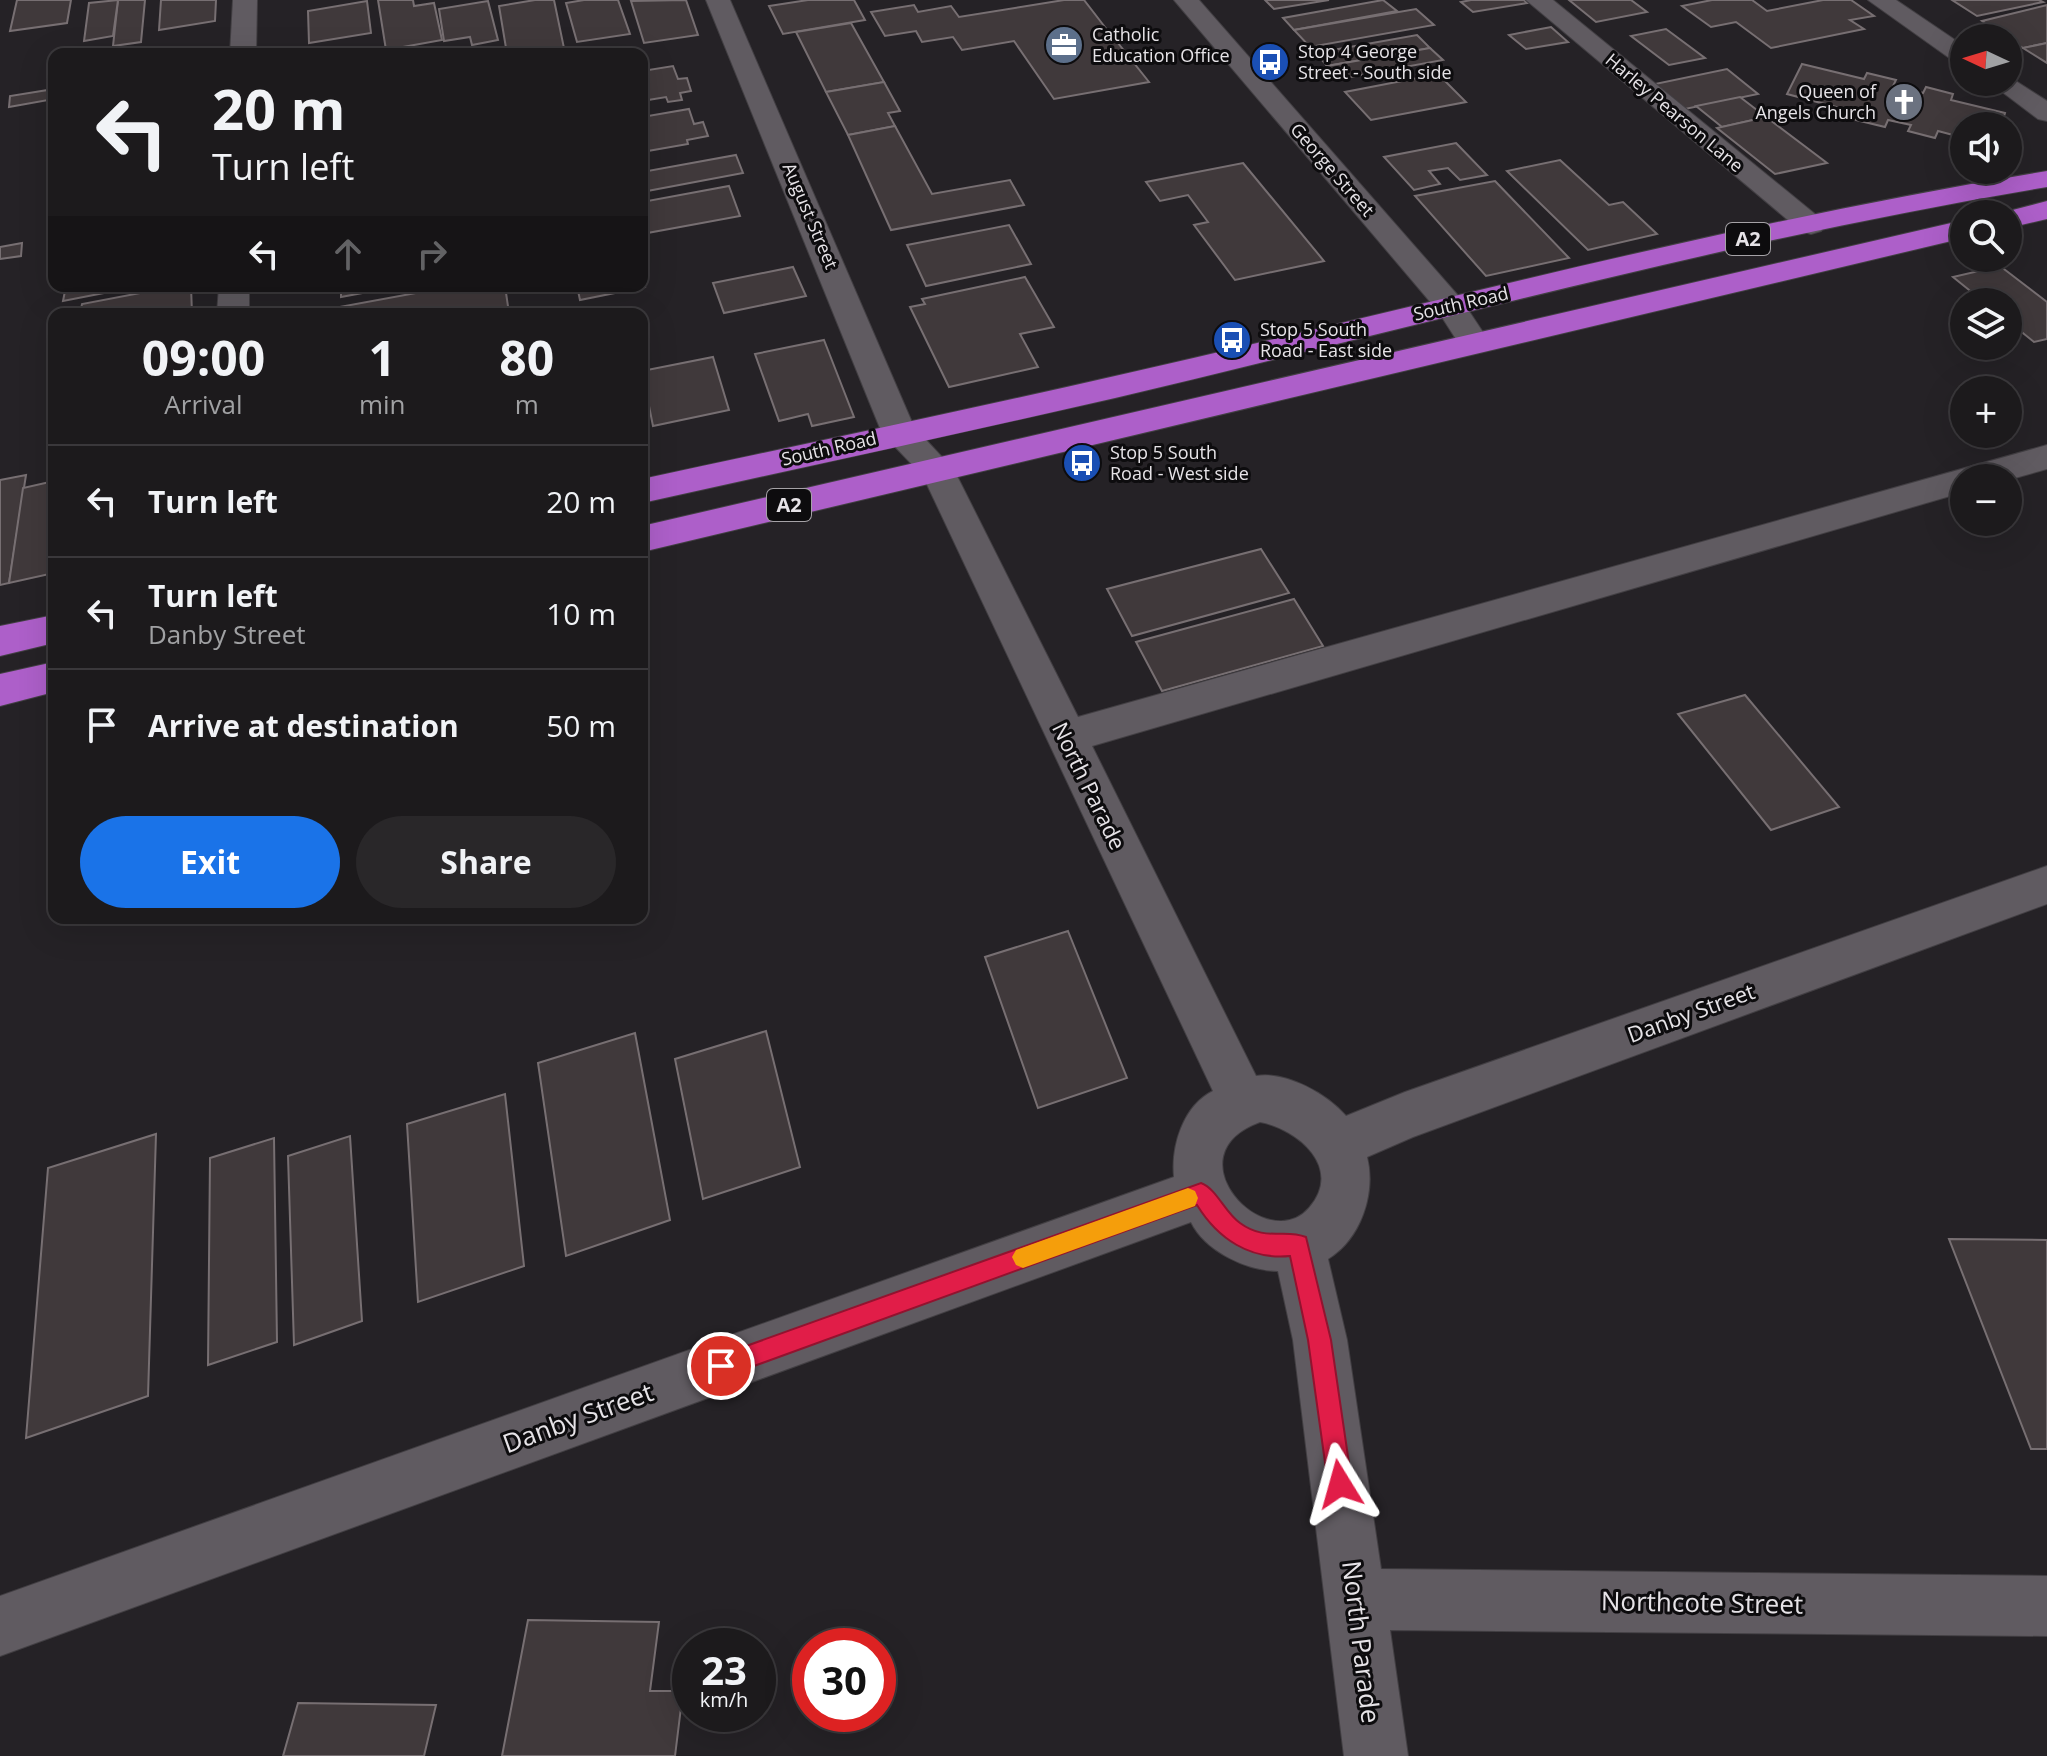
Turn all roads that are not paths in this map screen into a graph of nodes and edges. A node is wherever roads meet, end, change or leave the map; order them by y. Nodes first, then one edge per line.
1 (245, 0) edge
2 (718, 0) edge
3 (1186, 0) edge
4 (1538, 0) edge
5 (1880, 0) edge
6 (243, 48) edge
7 (1950, 48) edge
8 (2022, 96) edge
9 (2047, 113) edge
10 (2047, 179) edge
11 (2047, 210) edge
12 (2022, 216) edge
13 (1811, 225) junction
14 (1950, 232) edge
15 (1450, 306) junction
16 (1474, 343) junction
17 (899, 433) junction
18 (2047, 457) edge
19 (2022, 464) edge
20 (937, 470) junction
21 (1950, 484) edge
22 (648, 490) edge
23 (648, 538) edge
24 (48, 630) edge
25 (0, 641) edge
26 (48, 678) edge
27 (0, 690) edge
28 (1066, 737) junction
29 (2047, 885) edge
30 (1243, 1101) junction
31 (1337, 1145) junction
32 (1201, 1193) junction
33 (1298, 1244) junction
34 (1357, 1599) junction
35 (2047, 1606) edge
36 (0, 1626) edge
37 (1376, 1756) edge

1 - 6 street
2 - 17 street, August Street
3 - 15 street, George Street
4 - 13 street, Harley Pearson Lane
5 - 7 street
8 - 9 street
10 - 13 highway, South Road / A2
11 - 12 highway
13 - 15 highway, South Road / A2
14 - 16 highway, South Road / A2
15 - 16 street, George Street
15 - 17 highway, South Road / A2
16 - 20 highway, South Road / A2
17 - 20 street, North Parade
17 - 22 highway, South Road / A2
18 - 19 street
20 - 23 highway, South Road / A2
20 - 28 street, North Parade
21 - 28 street
24 - 25 highway
26 - 27 highway
28 - 30 street, North Parade
29 - 31 street, Danby Street
30 - 31 street
30 - 32 street
31 - 33 street
32 - 33 street
32 - 36 street, Danby Street
33 - 34 street, North Parade
34 - 35 street, Northcote Street
34 - 37 street, North Parade

